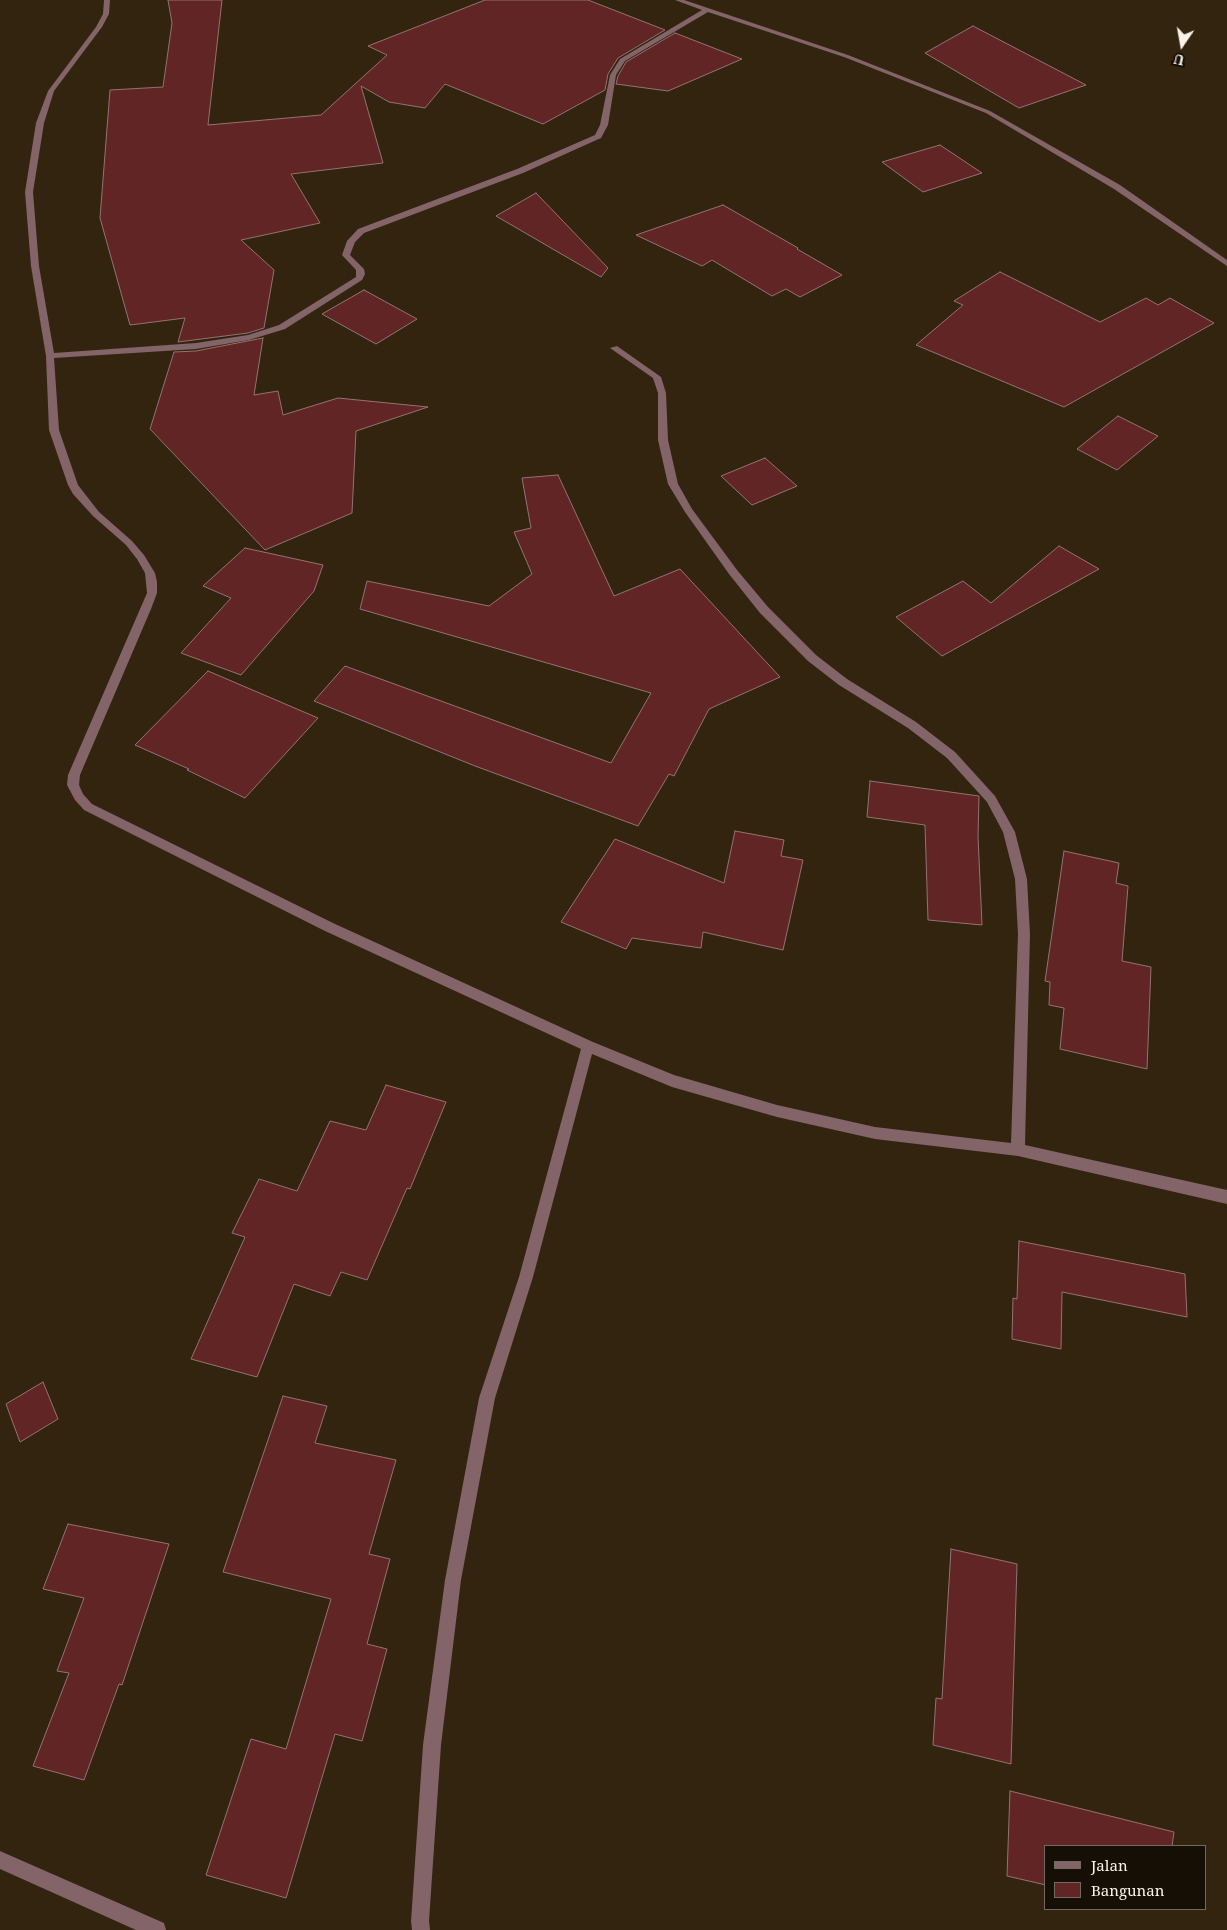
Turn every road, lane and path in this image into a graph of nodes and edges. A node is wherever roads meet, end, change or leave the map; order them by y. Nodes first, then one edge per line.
1 (107, 0) edge
2 (678, 0) edge
3 (707, 10) junction
4 (1227, 264) edge
5 (614, 348) dead end
6 (50, 356) junction
7 (588, 1046) junction
8 (1018, 1150) junction
9 (1227, 1198) edge
10 (0, 1860) edge
11 (157, 1930) edge
12 (422, 1930) edge

1 - 6 street
2 - 3 street
3 - 4 street
3 - 6 street
5 - 8 street
6 - 7 street
7 - 8 street
7 - 12 street
8 - 9 street
10 - 11 street

